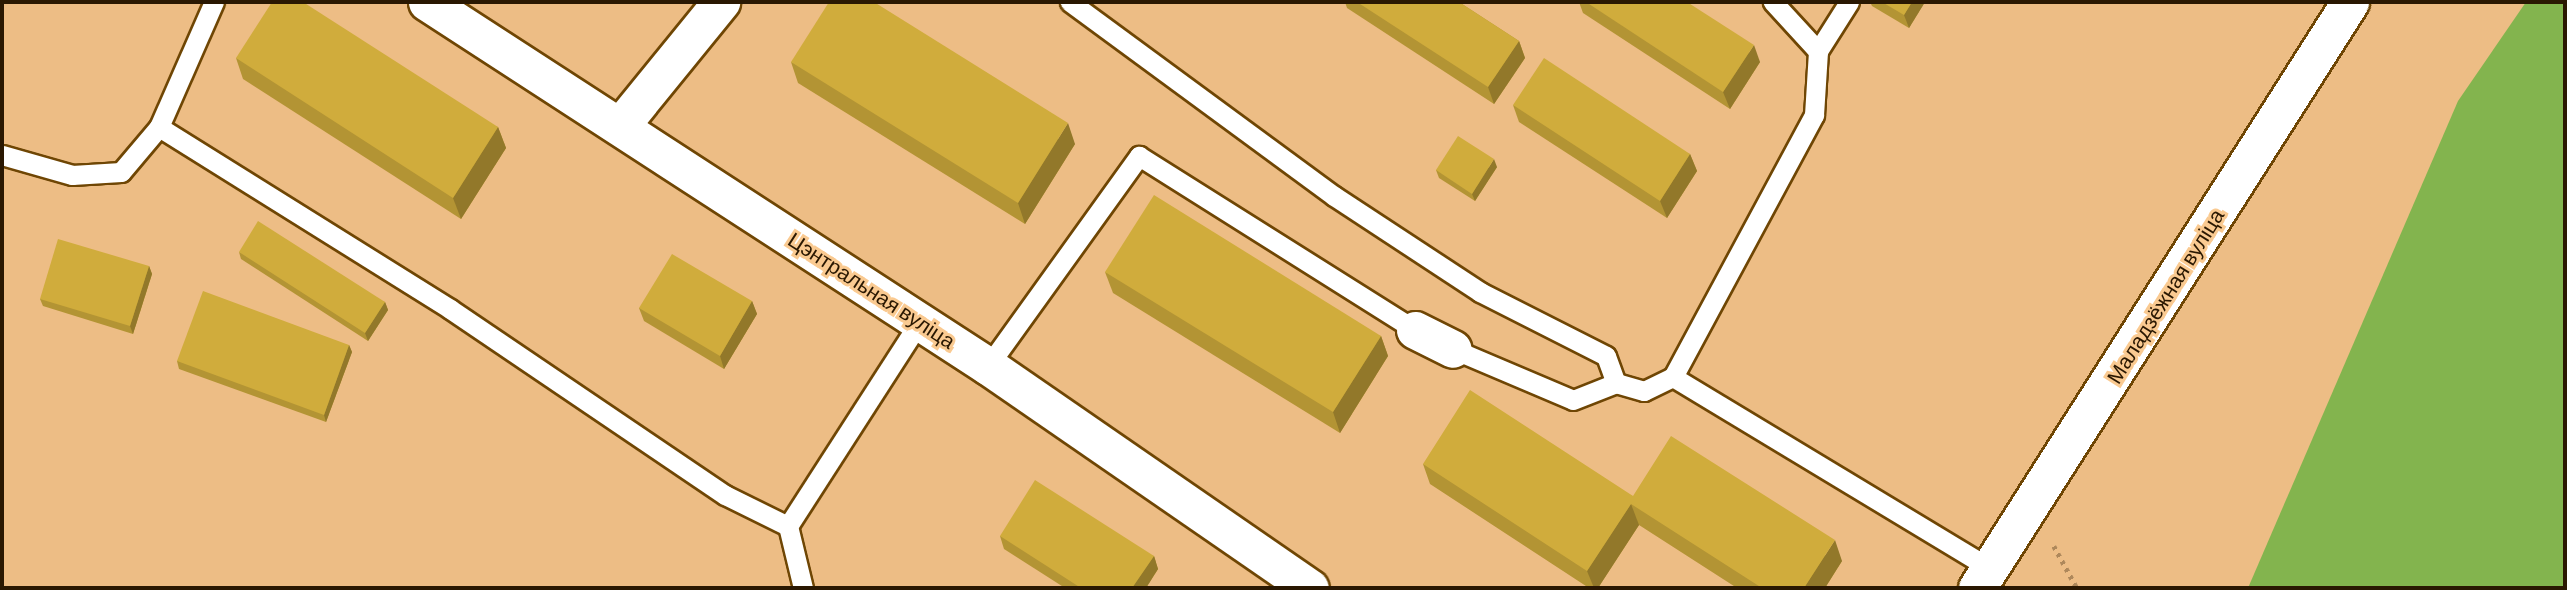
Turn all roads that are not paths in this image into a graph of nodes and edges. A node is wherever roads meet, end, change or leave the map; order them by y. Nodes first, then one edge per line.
1 (215, 2) edge
2 (427, 2) edge
3 (721, 2) edge
4 (1070, 2) edge
5 (1773, 2) edge
6 (1849, 2) edge
7 (2350, 2) edge
8 (1818, 51) junction
9 (621, 125) junction
10 (159, 127) junction
11 (2, 155) edge
12 (920, 321) junction
13 (1415, 330) joint
14 (1453, 349) joint
15 (988, 366) junction
16 (1673, 377) junction
17 (1616, 383) junction
18 (788, 526) junction
19 (1984, 578) edge
20 (803, 588) edge
21 (1310, 588) edge

1 - 10 lane
2 - 9 street, Цэнтральная вуліца
3 - 9 street
4 - 17 lane
5 - 8 lane
6 - 8 lane
7 - 19 street, Маладзёжная вуліца
8 - 16 lane
9 - 12 street, Цэнтральная вуліца
10 - 11 lane
10 - 18 lane
12 - 15 street, Цэнтральная вуліца
12 - 18 lane
13 - 14 street
13 - 15 lane
14 - 17 lane
15 - 21 street, Цэнтральная вуліца
16 - 17 lane
16 - 19 lane
18 - 20 lane

